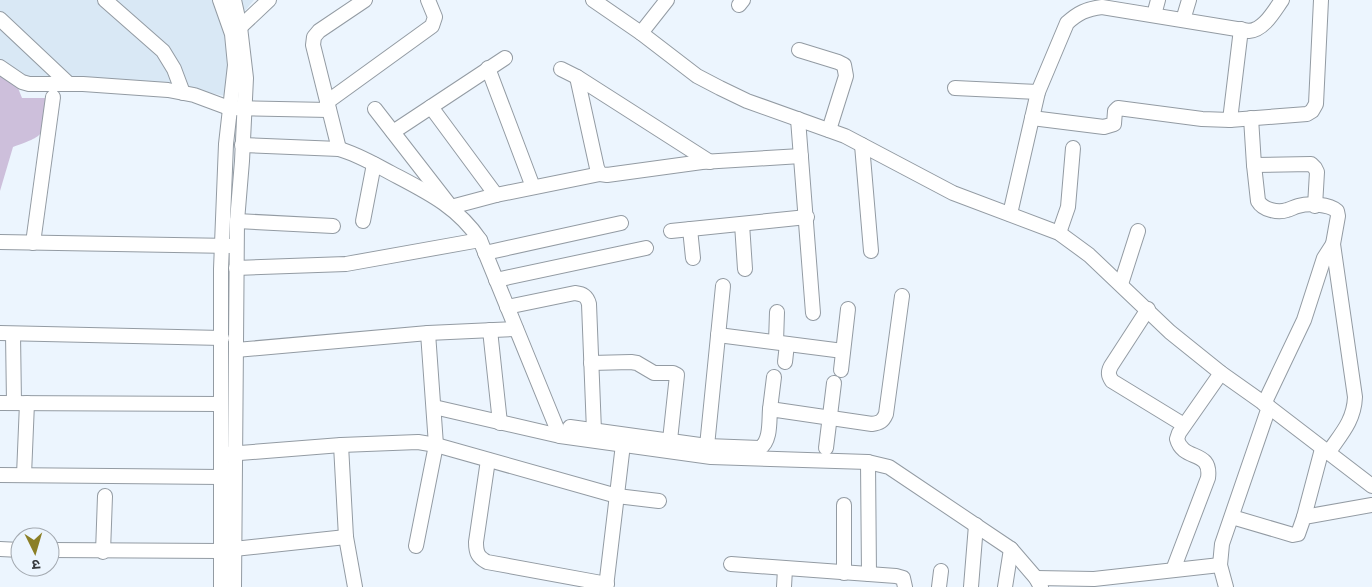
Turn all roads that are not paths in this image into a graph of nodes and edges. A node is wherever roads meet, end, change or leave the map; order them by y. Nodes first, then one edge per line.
1 (105, 0) edge
2 (220, 0) edge
3 (234, 0) edge
4 (269, 0) edge
5 (365, 0) edge
6 (428, 0) edge
7 (592, 0) edge
8 (667, 0) edge
9 (1158, 0) edge
10 (1189, 0) edge
11 (1282, 0) edge
12 (1320, 0) edge
13 (1087, 5) edge
14 (1154, 16) junction
15 (0, 19) edge
16 (1183, 20) junction
17 (1241, 29) junction
18 (236, 30) junction
19 (641, 33) junction
20 (799, 50) dead end
21 (505, 58) dead end
22 (0, 67) edge
23 (488, 68) junction
24 (561, 69) dead end
25 (577, 77) junction
26 (69, 84) junction
27 (955, 88) dead end
28 (1038, 92) junction
29 (183, 93) junction
30 (54, 97) dead end
31 (328, 106) junction
32 (431, 107) junction
33 (229, 108) junction
34 (244, 108) junction
35 (375, 110) dead end
36 (1032, 118) junction
37 (1251, 118) junction
38 (798, 119) junction
39 (1230, 120) junction
40 (828, 130) junction
41 (393, 132) junction
42 (242, 145) junction
43 (862, 145) junction
44 (1073, 148) dead end
45 (339, 149) junction
46 (801, 156) junction
47 (710, 162) junction
48 (374, 164) junction
49 (1254, 165) junction
50 (600, 174) junction
51 (533, 187) junction
52 (496, 195) junction
53 (1315, 206) junction
54 (451, 207) junction
55 (1010, 214) junction
56 (806, 217) junction
57 (237, 221) junction
58 (363, 221) dead end
59 (621, 223) dead end
60 (742, 224) junction
61 (333, 226) dead end
62 (690, 229) junction
63 (671, 231) dead end
64 (1138, 231) dead end
65 (1059, 233) junction
66 (0, 242) edge
67 (33, 243) junction
68 (1333, 244) junction
69 (229, 246) junction
70 (482, 246) junction
71 (646, 248) dead end
72 (871, 252) dead end
73 (693, 258) dead end
74 (236, 268) junction
75 (745, 269) dead end
76 (496, 280) junction
77 (1121, 284) junction
78 (723, 286) dead end
79 (902, 296) dead end
80 (507, 307) junction
81 (848, 309) dead end
82 (1148, 309) junction
83 (777, 312) dead end
84 (813, 313) dead end
85 (516, 329) junction
86 (490, 330) junction
87 (7, 333) edge
88 (428, 333) junction
89 (718, 335) junction
90 (222, 338) junction
91 (782, 343) junction
92 (236, 350) junction
93 (843, 351) junction
94 (785, 362) dead end
95 (591, 363) junction
96 (841, 370) dead end
97 (1221, 373) junction
98 (774, 377) dead end
99 (834, 383) dead end
100 (14, 403) edge
101 (220, 404) junction
102 (1267, 405) junction
103 (434, 408) junction
104 (770, 409) junction
105 (830, 418) junction
106 (500, 423) junction
107 (1184, 425) junction
108 (594, 430) junction
109 (565, 431) junction
110 (624, 440) junction
111 (670, 440) junction
112 (340, 444) junction
113 (436, 445) junction
114 (707, 446) junction
115 (826, 448) dead end
116 (1325, 451) junction
117 (228, 454) junction
118 (488, 460) junction
119 (868, 462) junction
120 (0, 475) edge
121 (24, 476) junction
122 (222, 477) junction
123 (1372, 486) edge
124 (105, 496) dead end
125 (617, 496) junction
126 (659, 501) dead end
127 (844, 504) dead end
128 (1372, 505) edge
129 (1232, 517) junction
130 (1304, 517) junction
131 (976, 525) junction
132 (346, 537) junction
133 (416, 546) dead end
134 (1011, 549) junction
135 (60, 550) edge
136 (227, 550) junction
137 (103, 552) junction
138 (731, 564) dead end
139 (1220, 565) junction
140 (785, 569) junction
141 (1173, 570) junction
142 (941, 571) dead end
143 (844, 572) junction
144 (869, 574) junction
145 (1039, 582) edge
146 (607, 585) edge
147 (221, 587) edge
148 (234, 587) edge
149 (355, 587) edge
150 (784, 587) edge
151 (905, 587) edge
152 (939, 587) edge
153 (971, 587) edge
154 (1005, 587) edge
155 (1226, 587) edge

1 - 29 street
2 - 18 street
3 - 18 street
4 - 18 street
5 - 31 street
6 - 31 street
7 - 19 street
8 - 19 street
9 - 14 street
10 - 16 street
11 - 17 street
12 - 37 street
13 - 14 street
13 - 28 street
14 - 16 street
15 - 26 street
16 - 17 street
17 - 39 street
18 - 33 street
18 - 34 street
19 - 38 street
20 - 40 street
21 - 23 street
22 - 26 street
23 - 32 street
23 - 51 street
24 - 25 street
25 - 47 street
25 - 50 street
26 - 29 street
27 - 28 street
28 - 36 street
29 - 33 street
30 - 67 street
31 - 34 street
31 - 45 street
32 - 41 street
32 - 52 street
33 - 34 street
33 - 69 street
34 - 42 street
35 - 41 street
36 - 39 street
36 - 55 street
37 - 39 street
37 - 49 street
38 - 40 street
38 - 46 street
40 - 43 street
41 - 54 street
42 - 45 street
42 - 57 street
43 - 55 street
43 - 72 street
44 - 65 street
45 - 48 street
46 - 47 street
46 - 56 street
47 - 50 street
48 - 54 street
48 - 58 street
49 - 53 street
49 - 53 street
50 - 51 street
51 - 52 street
52 - 54 street
53 - 68 street
54 - 70 street
55 - 65 street
56 - 60 street
56 - 84 street
57 - 61 street
57 - 69 street
59 - 70 street
60 - 62 street
60 - 75 street
62 - 63 street
62 - 73 street
64 - 77 street
65 - 77 street
66 - 67 street
67 - 69 street
68 - 102 street
68 - 116 street
69 - 74 street
69 - 90 street
70 - 74 street
70 - 76 street
71 - 76 street
74 - 92 street
76 - 80 street
77 - 82 street
78 - 89 street
79 - 105 street
80 - 85 street
80 - 95 street
81 - 93 street
82 - 97 street
82 - 107 street
83 - 91 street
85 - 86 street
85 - 109 street
86 - 88 street
86 - 106 street
87 - 90 street
87 - 100 street
88 - 92 street
88 - 103 street
89 - 91 street
89 - 114 street
90 - 101 street
91 - 93 street
91 - 94 street
92 - 117 street
93 - 96 street
95 - 108 street
95 - 111 street
97 - 102 street
97 - 107 street
98 - 104 street
99 - 105 street
100 - 101 street
100 - 121 street
101 - 117 street
102 - 116 street
102 - 129 street
103 - 106 street
103 - 113 street
104 - 105 street
104 - 114 street
105 - 115 street
106 - 109 street
107 - 141 street
108 - 109 street
108 - 110 street
109 - 110 street
110 - 111 street
110 - 119 street
110 - 125 street
111 - 114 street
112 - 113 street
112 - 117 street
112 - 132 street
113 - 118 street
113 - 133 street
116 - 123 street
116 - 130 street
117 - 122 street
117 - 136 street
118 - 125 street
118 - 146 street
119 - 131 street
119 - 144 street
120 - 121 street
121 - 122 street
122 - 136 street
124 - 137 street
125 - 126 street
125 - 146 street
127 - 143 street
128 - 130 street
129 - 130 street
129 - 139 street
131 - 134 street
131 - 153 street
132 - 136 street
132 - 149 street
134 - 145 street
134 - 154 street
135 - 137 street
136 - 137 street
136 - 147 street
136 - 148 street
138 - 140 street
139 - 141 street
139 - 155 street
140 - 143 street
140 - 150 street
141 - 145 street
142 - 152 street
143 - 144 street
144 - 151 street

